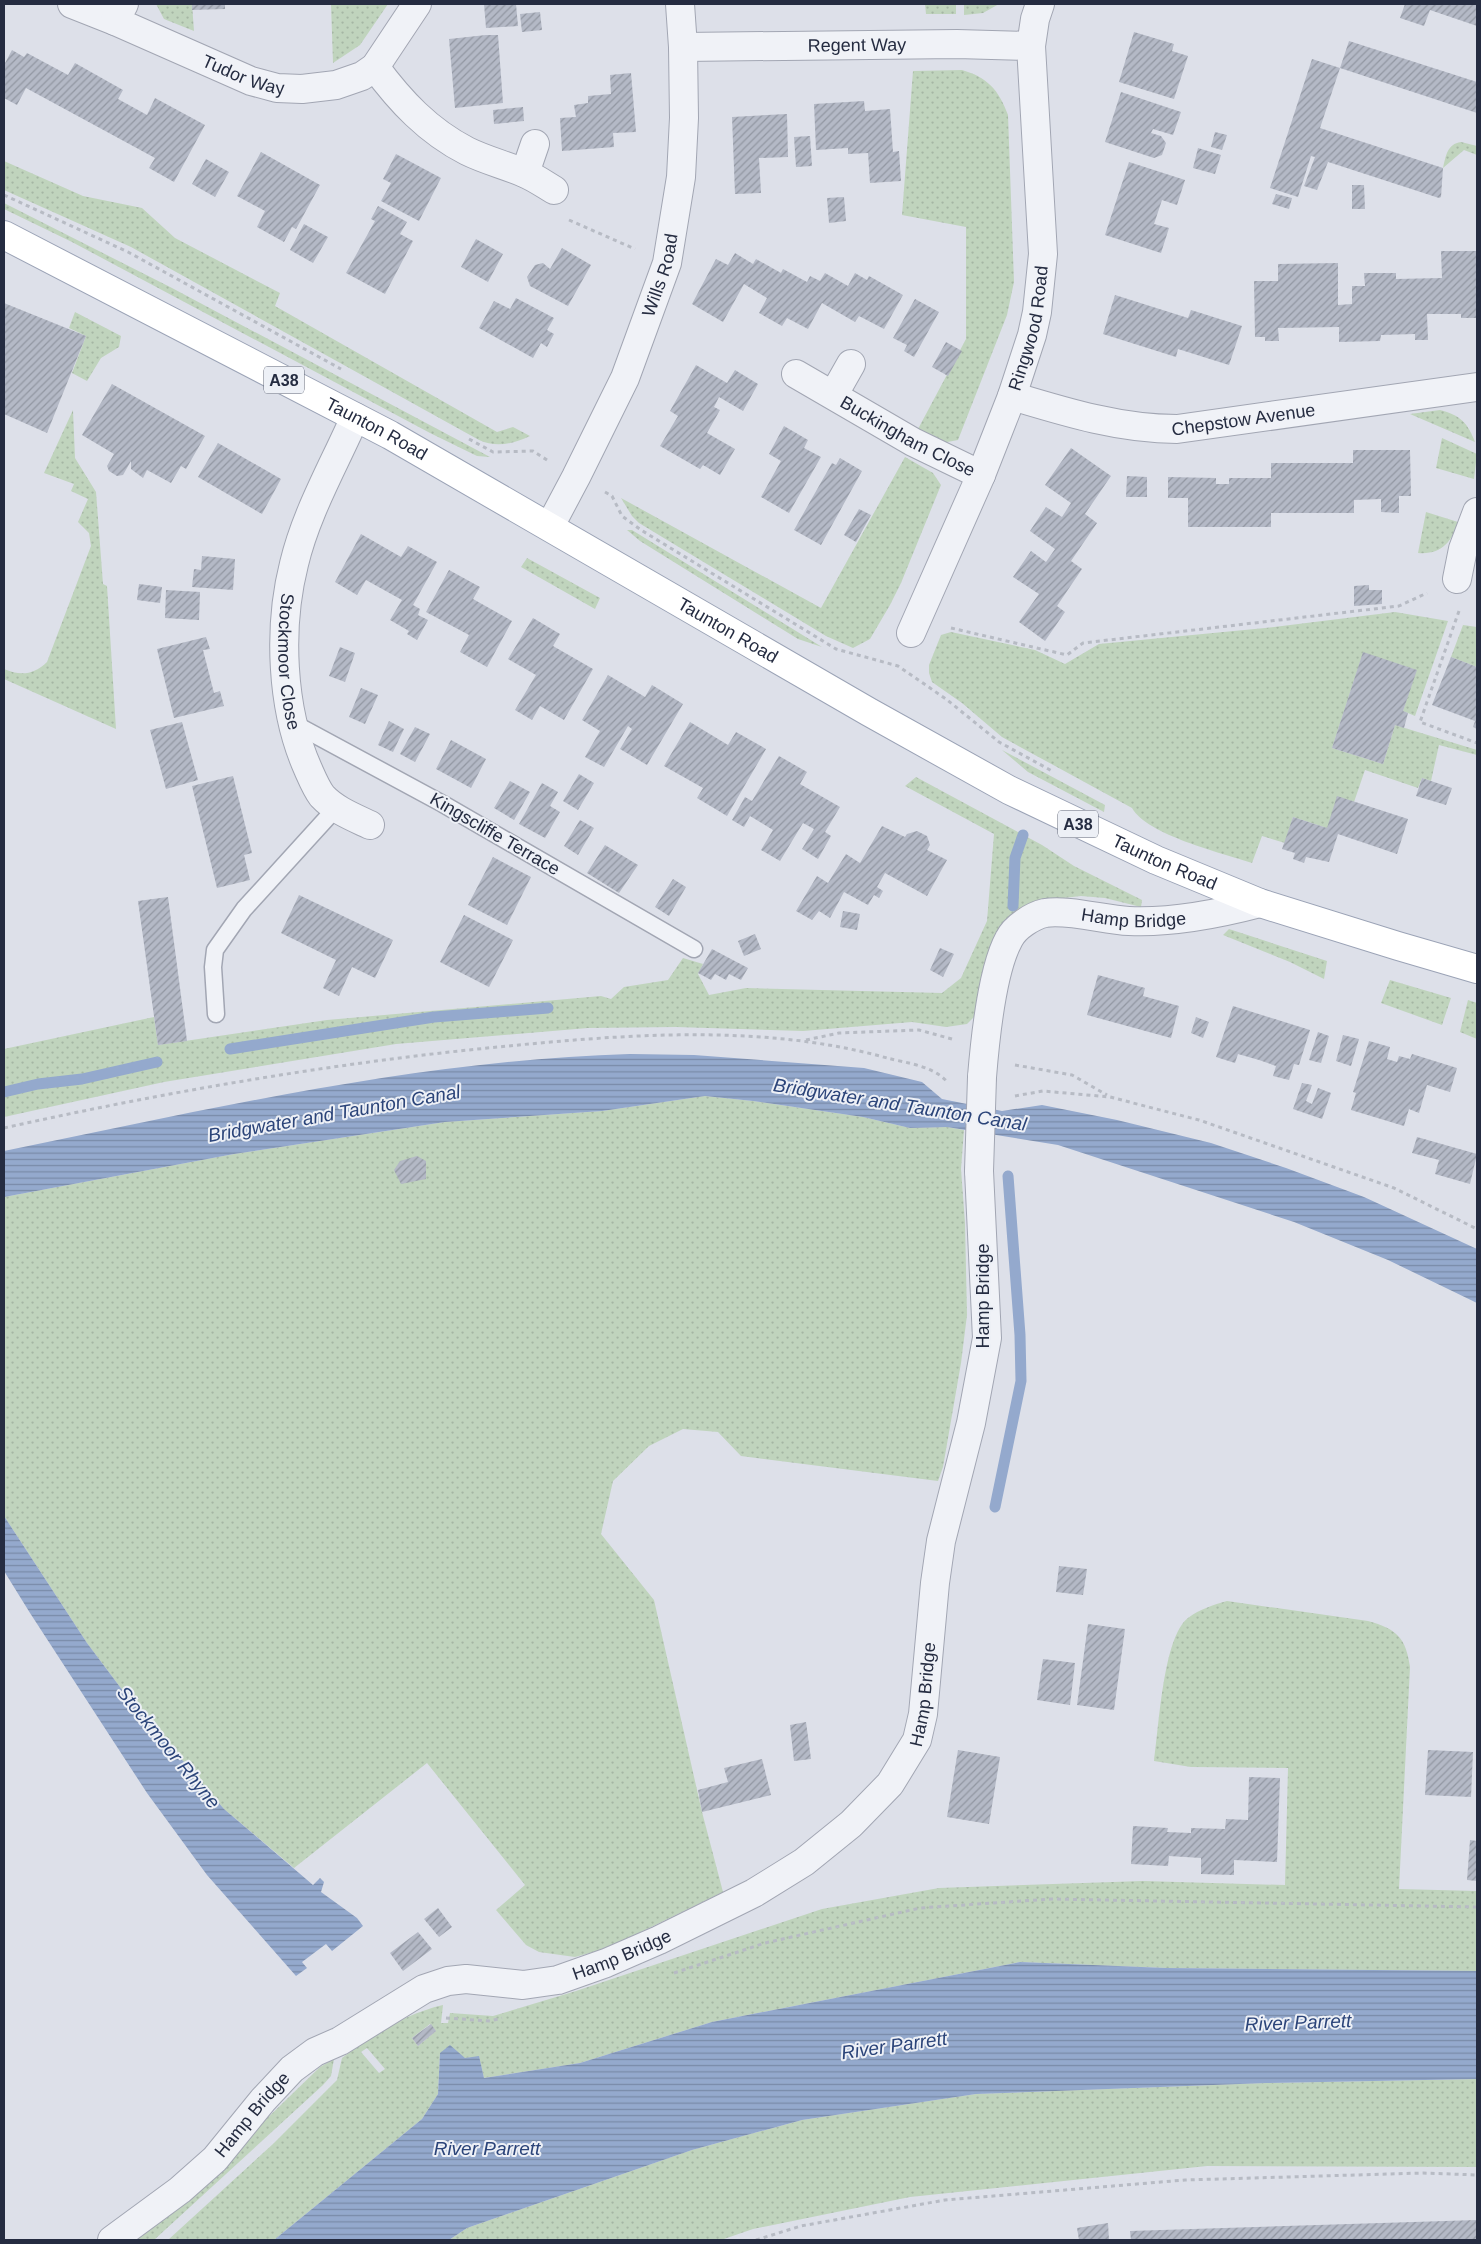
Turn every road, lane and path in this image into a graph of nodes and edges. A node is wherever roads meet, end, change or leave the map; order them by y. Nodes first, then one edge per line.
1 (72, 4) edge
2 (418, 4) edge
3 (680, 4) edge
4 (1040, 4) edge
5 (119, 12) edge
6 (1031, 46) junction
7 (683, 48) junction
8 (375, 67) junction
9 (535, 144) dead end
10 (525, 173) junction
11 (554, 190) joint
12 (4, 195) edge
13 (4, 235) edge
14 (667, 263) junction
15 (851, 364) dead end
16 (345, 371) dead end
17 (796, 374) dead end
18 (1477, 387) edge
19 (834, 394) junction
20 (1012, 396) junction
21 (356, 417) junction
22 (467, 438) dead end
23 (533, 451) dead end
24 (981, 475) junction
25 (612, 496) dead end
26 (1477, 512) edge
27 (550, 526) junction
28 (1460, 590) junction
29 (916, 624) joint
30 (293, 723) junction
31 (1477, 743) edge
32 (1057, 773) dead end
33 (336, 808) junction
34 (370, 825) dead end
35 (1260, 903) junction
36 (694, 949) dead end
37 (1477, 969) edge
38 (216, 1014) dead end
39 (950, 1087) dead end
40 (1012, 1097) dead end
41 (4, 1128) edge
42 (1477, 1229) edge
43 (1477, 1907) edge
44 (665, 1976) dead end
45 (448, 1981) junction
46 (509, 2016) dead end
47 (1477, 2175) edge
48 (112, 2240) edge
49 (756, 2240) edge

1 - 5 street, Tudor Way
2 - 8 street, Tudor Way
3 - 7 street, Wills Road
4 - 6 street, Ringwood Road
5 - 8 street, Tudor Way
6 - 7 street, Regent Way
6 - 20 street, Ringwood Road
7 - 14 street, Wills Road
8 - 10 street
9 - 10 street
10 - 11 street
11 - 14 path
12 - 16 path
13 - 21 main road, Taunton Road / A38
14 - 27 street, Wills Road
15 - 19 street, Buckingham Close
17 - 19 street, Buckingham Close
18 - 20 street, Chepstow Avenue
19 - 24 street, Buckingham Close
20 - 24 street, Ringwood Road
21 - 27 main road, Taunton Road / A38
21 - 30 street, Stockmoor Close
22 - 23 path
24 - 29 street, Ringwood Road
25 - 32 path
26 - 28 street
27 - 35 main road, Taunton Road / A38
28 - 29 path
28 - 31 path
30 - 33 street, Stockmoor Close
30 - 36 lane, Kingscliffe Terrace
33 - 34 street, Stockmoor Close
33 - 38 lane
35 - 37 main road, Taunton Road / A38
35 - 45 street, Hamp Bridge, bridge
39 - 41 path
40 - 42 path
43 - 44 path
45 - 46 path
45 - 48 street, Hamp Bridge
47 - 49 path

